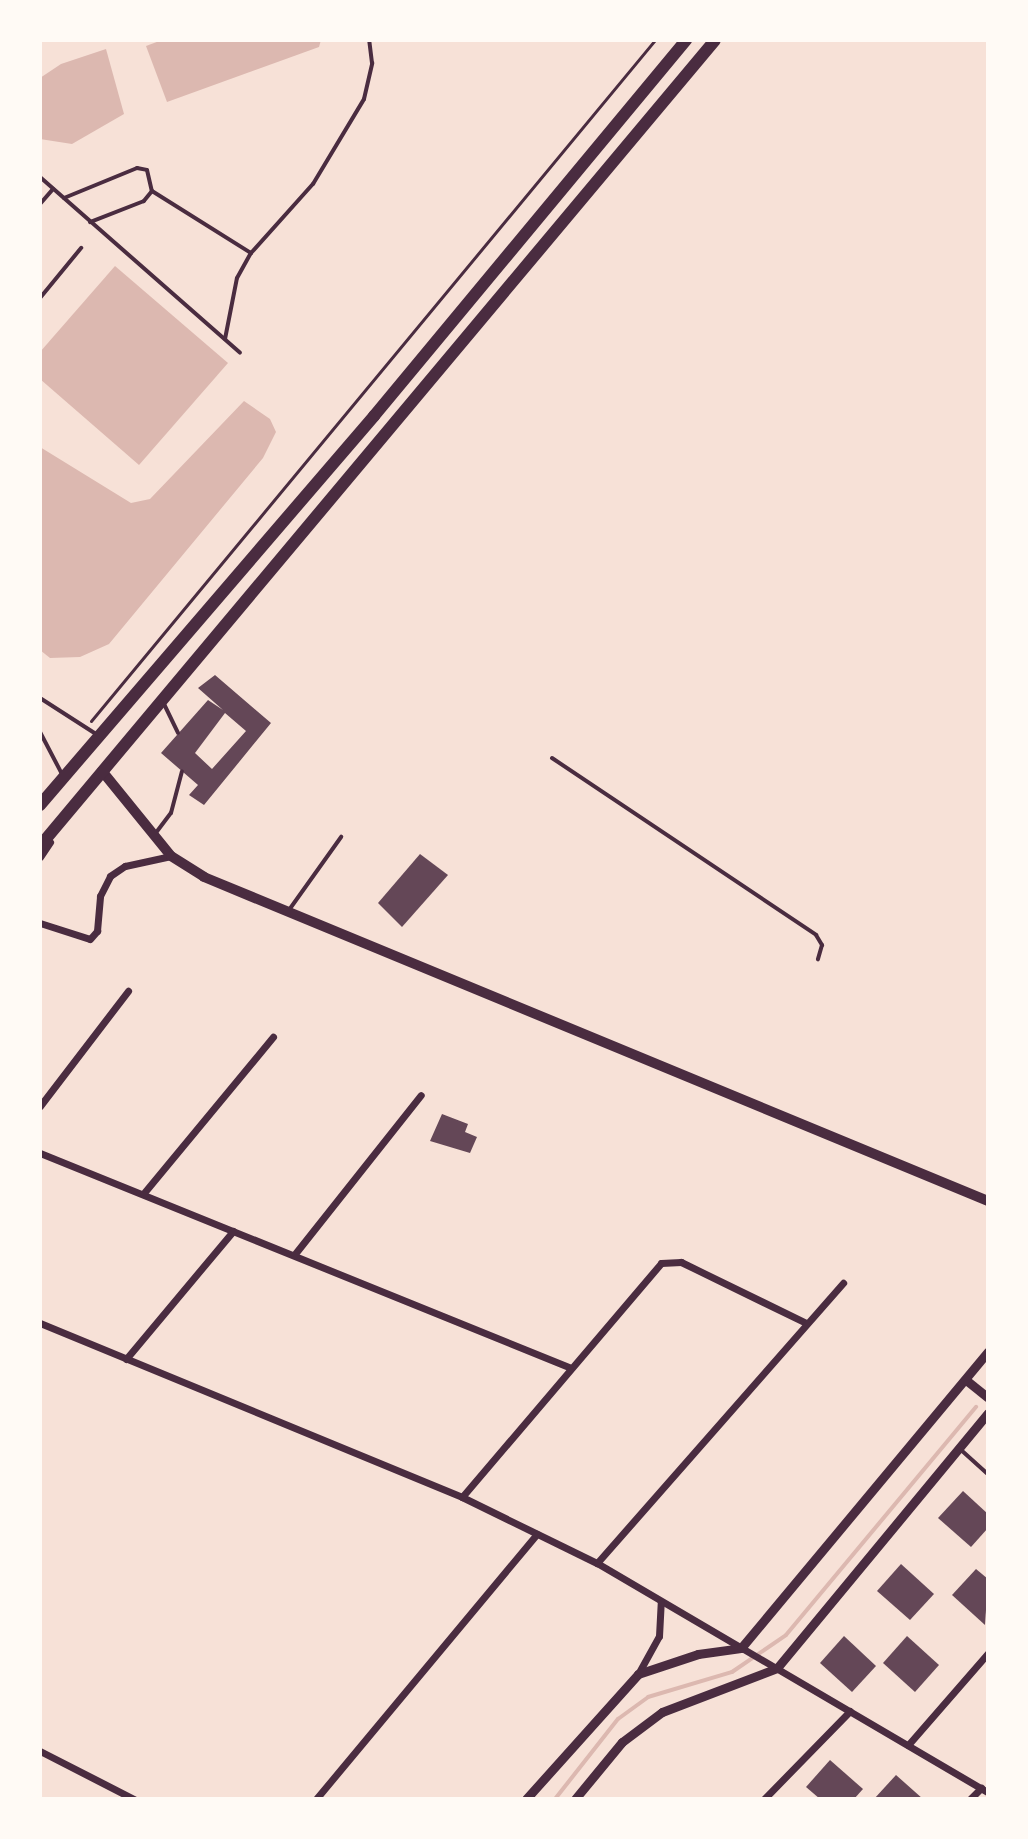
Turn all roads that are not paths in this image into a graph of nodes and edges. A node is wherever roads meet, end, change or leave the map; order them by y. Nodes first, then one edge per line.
1 (369, 40) edge
2 (686, 40) edge
3 (715, 40) edge
4 (40, 177) edge
5 (53, 189) junction
6 (152, 191) junction
7 (64, 198) junction
8 (40, 204) edge
9 (90, 222) junction
10 (81, 248) dead end
11 (251, 253) junction
12 (40, 298) edge
13 (225, 339) junction
14 (240, 353) dead end
15 (40, 698) edge
16 (163, 702) junction
17 (40, 732) edge
18 (178, 733) dead end
19 (98, 735) junction
20 (552, 758) dead end
21 (102, 771) junction
22 (182, 771) dead end
23 (63, 777) junction
24 (40, 805) edge
25 (67, 815) junction
26 (154, 835) junction
27 (341, 837) dead end
28 (40, 846) edge
29 (171, 856) junction
30 (40, 857) edge
31 (287, 913) junction
32 (40, 923) edge
33 (818, 959) dead end
34 (128, 991) dead end
35 (273, 1037) dead end
36 (421, 1095) dead end
37 (40, 1106) edge
38 (40, 1153) edge
39 (143, 1194) junction
40 (988, 1201) edge
41 (233, 1231) junction
42 (294, 1255) junction
43 (843, 1283) dead end
44 (40, 1323) edge
45 (806, 1323) junction
46 (988, 1352) edge
47 (126, 1359) junction
48 (569, 1367) junction
49 (966, 1380) junction
50 (988, 1398) edge
51 (988, 1413) edge
52 (960, 1449) junction
53 (988, 1474) edge
54 (462, 1497) junction
55 (537, 1534) junction
56 (597, 1563) junction
57 (661, 1602) junction
58 (744, 1649) junction
59 (988, 1653) edge
60 (775, 1667) junction
61 (638, 1674) junction
62 (850, 1711) junction
63 (908, 1745) junction
64 (40, 1751) edge
65 (984, 1790) edge
66 (134, 1799) edge
67 (316, 1799) edge
68 (526, 1799) edge
69 (575, 1799) edge
70 (764, 1799) edge
71 (970, 1799) edge

1 - 11 lane
2 - 19 main road
3 - 16 main road
4 - 5 lane
5 - 7 lane
5 - 8 lane
6 - 7 lane
6 - 9 lane
6 - 11 lane
7 - 9 lane
9 - 13 lane
10 - 12 lane
11 - 13 lane
13 - 14 lane
15 - 19 lane
16 - 18 lane
16 - 21 main road
17 - 23 lane
19 - 23 main road
20 - 33 lane
21 - 25 main road
21 - 26 main road
22 - 26 lane
23 - 24 main road
25 - 28 main road
25 - 30 street
26 - 29 main road
27 - 31 lane
29 - 31 main road
29 - 32 street
31 - 40 main road
34 - 37 street
35 - 39 street
36 - 42 street
38 - 39 street
39 - 41 street
41 - 42 street
41 - 47 street
42 - 48 street
43 - 45 street
44 - 47 street
45 - 48 street
45 - 56 street
46 - 49 street
47 - 54 street
48 - 54 street
49 - 50 street
49 - 58 street
51 - 52 street
52 - 53 lane
52 - 60 street
54 - 55 street
55 - 56 street
55 - 67 street
56 - 57 street
57 - 58 street
57 - 61 street
58 - 60 street
58 - 61 street
59 - 63 street
60 - 62 street
60 - 69 street
61 - 68 street
62 - 63 street
62 - 70 street
63 - 65 street
64 - 66 street
65 - 71 street

